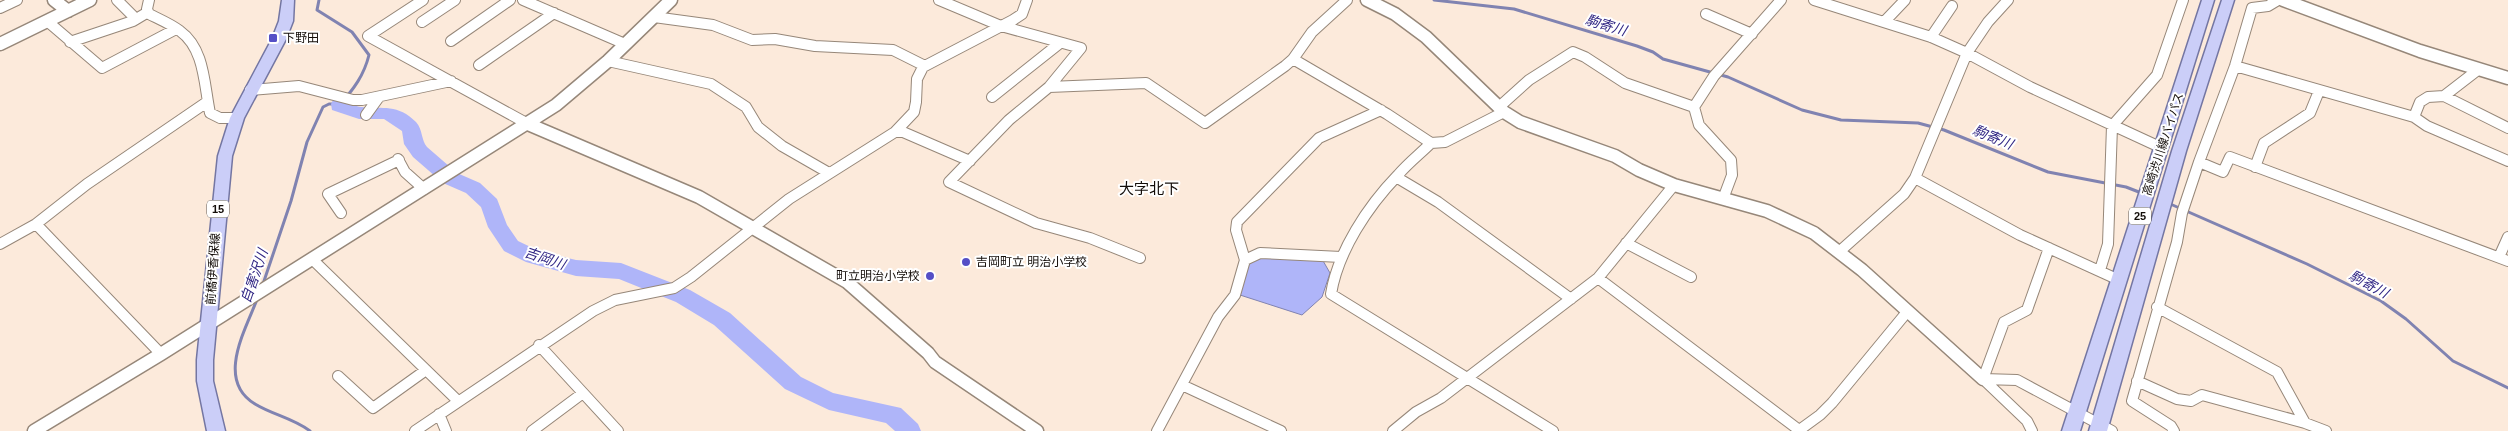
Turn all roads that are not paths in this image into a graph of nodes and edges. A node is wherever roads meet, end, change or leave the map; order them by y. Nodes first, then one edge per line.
1 (17, 0) edge
2 (54, 0) edge
3 (90, 0) edge
4 (117, 0) edge
5 (149, 0) edge
6 (288, 0) edge
7 (423, 0) edge
8 (455, 0) edge
9 (510, 0) edge
10 (523, 0) edge
11 (671, 0) edge
12 (939, 0) edge
13 (1027, 0) edge
14 (1347, 0) edge
15 (1367, 0) edge
16 (1781, 0) edge
17 (1814, 0) edge
18 (1905, 0) edge
19 (2008, 0) edge
20 (2183, 0) edge
21 (2208, 0) edge
22 (2228, 0) edge
23 (2278, 0) edge
24 (2283, 0) edge
25 (1952, 6) dead end
26 (0, 8) edge
27 (68, 11) junction
28 (148, 12) junction
29 (554, 13) junction
30 (1706, 14) dead end
31 (654, 17) junction
32 (136, 19) junction
33 (47, 21) junction
34 (1885, 21) junction
35 (422, 22) dead end
36 (1001, 26) junction
37 (176, 29) junction
38 (1752, 34) junction
39 (1931, 37) junction
40 (451, 41) dead end
41 (70, 42) junction
42 (1060, 43) junction
43 (0, 44) edge
44 (625, 44) junction
45 (1967, 52) junction
46 (1294, 59) junction
47 (608, 61) junction
48 (479, 65) dead end
49 (925, 66) junction
50 (2235, 66) junction
51 (2479, 69) junction
52 (2508, 78) edge
53 (451, 81) junction
54 (1049, 86) junction
55 (250, 90) junction
56 (2319, 91) junction
57 (2444, 96) junction
58 (379, 97) junction
59 (992, 97) dead end
60 (207, 102) junction
61 (1694, 107) junction
62 (1380, 110) junction
63 (1502, 110) junction
64 (370, 111) dead end
65 (237, 118) junction
66 (2414, 118) junction
67 (528, 124) junction
68 (2112, 126) junction
69 (2508, 128) edge
70 (895, 132) junction
71 (1430, 143) junction
72 (2162, 148) junction
73 (2508, 160) edge
74 (970, 161) junction
75 (2199, 162) junction
76 (2255, 167) junction
77 (830, 173) junction
78 (1396, 176) junction
79 (1915, 178) junction
80 (1674, 185) junction
81 (428, 186) junction
82 (1723, 199) junction
83 (341, 213) dead end
84 (36, 224) junction
85 (753, 229) junction
86 (2508, 237) edge
87 (1626, 243) junction
88 (0, 244) edge
89 (2049, 248) junction
90 (1840, 251) junction
91 (1341, 257) junction
92 (1140, 258) dead end
93 (312, 259) junction
94 (2504, 259) edge
95 (1246, 260) junction
96 (2100, 270) junction
97 (1691, 277) dead end
98 (1598, 278) junction
99 (2119, 280) junction
100 (1571, 299) junction
101 (2157, 306) junction
102 (1907, 312) junction
103 (209, 323) junction
104 (539, 345) junction
105 (161, 354) junction
106 (426, 370) junction
107 (338, 376) dead end
108 (1468, 377) junction
109 (1983, 379) junction
110 (2137, 381) junction
111 (1182, 386) junction
112 (583, 393) junction
113 (458, 401) junction
114 (2078, 413) junction
115 (439, 414) junction
116 (2305, 423) junction
117 (2104, 429) edge
118 (1798, 430) edge
119 (34, 431) edge
120 (216, 431) edge
121 (415, 431) edge
122 (446, 431) edge
123 (532, 431) edge
124 (618, 431) edge
125 (1037, 431) edge
126 (1157, 431) edge
127 (1281, 431) edge
128 (1393, 431) edge
129 (1553, 431) edge
130 (2032, 431) edge
131 (2071, 431) edge
132 (2174, 431) edge
133 (2326, 431) edge

1 - 26 street
2 - 27 street
3 - 27 street
4 - 32 street
5 - 28 street
6 - 55 main road, 前橋伊香保線 / 15
7 - 53 street
8 - 35 street
9 - 40 street
10 - 29 street
11 - 31 street
12 - 36 street
13 - 36 street
14 - 46 street
15 - 63 street
16 - 38 street
17 - 34 street
18 - 34 street
19 - 45 street
20 - 68 street
21 - 72 main road, 高崎渋川線バイパス / 25
22 - 117 main road, 高崎渋川線バイパス / 25
23 - 50 street
24 - 51 street
25 - 39 street
27 - 33 street
28 - 32 street
28 - 37 street
29 - 44 street
29 - 48 street
30 - 38 street
31 - 44 street
31 - 49 street
32 - 41 street
33 - 41 street
33 - 43 street
34 - 39 street
36 - 42 street
36 - 49 street
37 - 41 street
37 - 60 street
38 - 61 street
39 - 45 street
42 - 54 street
42 - 59 street
44 - 47 street
45 - 68 street
45 - 79 street
46 - 54 street
46 - 62 street
47 - 67 street
47 - 77 street
49 - 70 street
50 - 56 street
50 - 75 street
51 - 52 street
51 - 57 street
53 - 58 street
53 - 67 street
54 - 74 street
55 - 58 street
55 - 65 main road, 前橋伊香保線 / 15
56 - 66 street
56 - 76 street
57 - 66 street
57 - 69 street
58 - 64 street
60 - 65 street
60 - 84 street
61 - 63 street
61 - 82 street
62 - 71 street
62 - 95 street
63 - 71 street
63 - 80 street
65 - 103 main road, 前橋伊香保線 / 15
66 - 73 street
67 - 81 street
67 - 85 street
68 - 72 street
68 - 96 street
70 - 74 street
70 - 77 street
71 - 78 street
72 - 99 main road, 高崎渋川線バイパス / 25
74 - 92 street
75 - 76 street
75 - 101 street
76 - 94 street
77 - 85 street
78 - 91 street
78 - 100 street
79 - 89 street
79 - 90 street
80 - 82 street
80 - 87 street
81 - 83 street
81 - 93 street
82 - 90 street
84 - 88 street
84 - 105 street
85 - 104 street
85 - 125 street
86 - 94 street
87 - 97 street
87 - 98 street
89 - 96 street
89 - 109 street
90 - 102 street
91 - 95 street
91 - 108 street
93 - 103 street
93 - 106 street
95 - 111 street
96 - 99 street
98 - 100 street
98 - 118 street
99 - 114 main road, 高崎渋川線バイパス / 25
100 - 108 street
101 - 110 street
101 - 116 street
102 - 109 street
102 - 118 street
103 - 105 street
103 - 120 main road, 前橋伊香保線 / 15
104 - 112 street
104 - 113 street
105 - 119 street
106 - 107 street
106 - 113 street
108 - 128 street
108 - 129 street
109 - 114 street
109 - 130 street
110 - 116 street
110 - 132 street
111 - 126 street
111 - 127 street
112 - 123 street
112 - 124 street
113 - 115 street
114 - 117 street
114 - 131 main road, 高崎渋川線バイパス / 25
115 - 121 street
115 - 122 street
116 - 133 street

